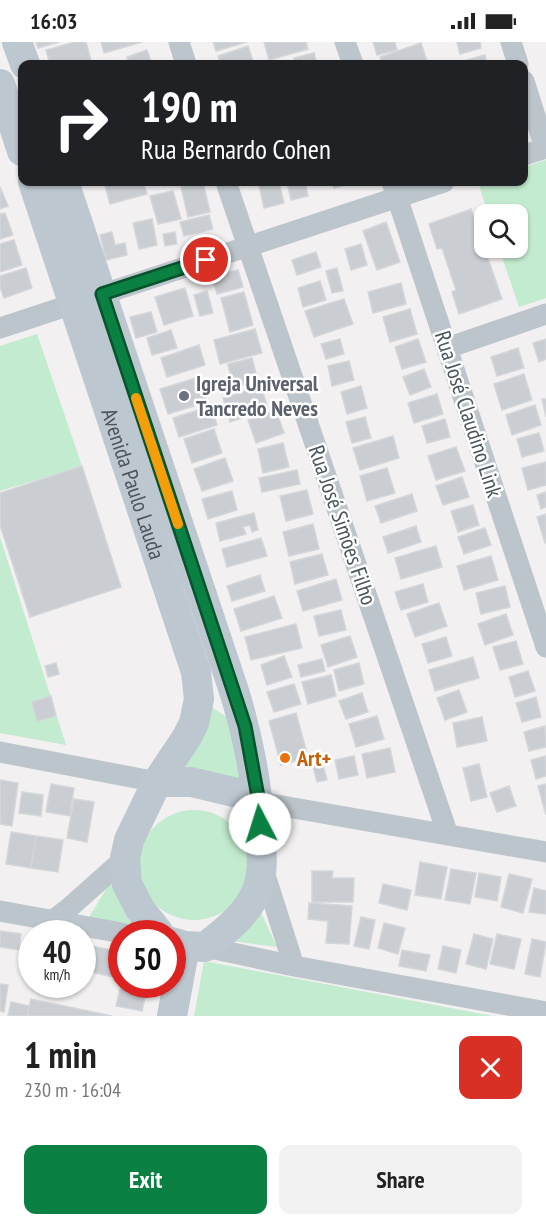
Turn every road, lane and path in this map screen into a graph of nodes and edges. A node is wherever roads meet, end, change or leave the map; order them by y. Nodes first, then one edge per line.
1 (17, 42) edge
2 (179, 42) edge
3 (345, 42) edge
4 (511, 42) edge
5 (24, 60) edge
6 (185, 60) edge
7 (352, 60) edge
8 (517, 60) edge
9 (0, 84) edge
10 (528, 93) edge
11 (18, 139) edge
12 (546, 148) edge
13 (528, 154) edge
14 (34, 186) edge
15 (65, 186) edge
16 (227, 186) edge
17 (415, 186) edge
18 (394, 189) edge
19 (248, 246) junction
20 (102, 294) junction
21 (73, 304) junction
22 (546, 314) edge
23 (0, 328) edge
24 (447, 348) junction
25 (546, 647) edge
26 (0, 752) edge
27 (157, 782) junction
28 (259, 802) junction
29 (448, 835) junction
30 (546, 852) edge
31 (125, 858) junction
32 (262, 866) junction
33 (0, 911) edge
34 (47, 920) edge
35 (53, 920) edge
36 (153, 920) edge
37 (186, 941) edge
38 (186, 943) edge
39 (294, 966) junction
40 (174, 998) edge
41 (514, 1011) edge
42 (546, 1012) edge
43 (172, 1016) edge

1 - 5 main road
2 - 6 street
3 - 7 street
4 - 8 street
9 - 11 main road
10 - 12 street
12 - 13 street
14 - 21 main road, Avenida Paulo Lauda
15 - 20 main road, Avenida Paulo Lauda
16 - 19 street, Rua José Simões Filho
17 - 18 street
18 - 19 street
18 - 24 street, Rua José Claudino Link
19 - 20 street
19 - 29 street, Rua José Simões Filho
20 - 21 street
20 - 28 main road, Avenida Paulo Lauda
21 - 23 street
21 - 27 main road, Avenida Paulo Lauda
22 - 24 street
24 - 25 street, Rua José Claudino Link
26 - 27 street
27 - 28 main road
27 - 31 main road
28 - 29 street
28 - 32 main road
29 - 30 street
31 - 35 street
31 - 36 main road
32 - 37 main road
32 - 39 street
33 - 34 street
38 - 39 street
39 - 41 street
40 - 43 main road
41 - 42 street

